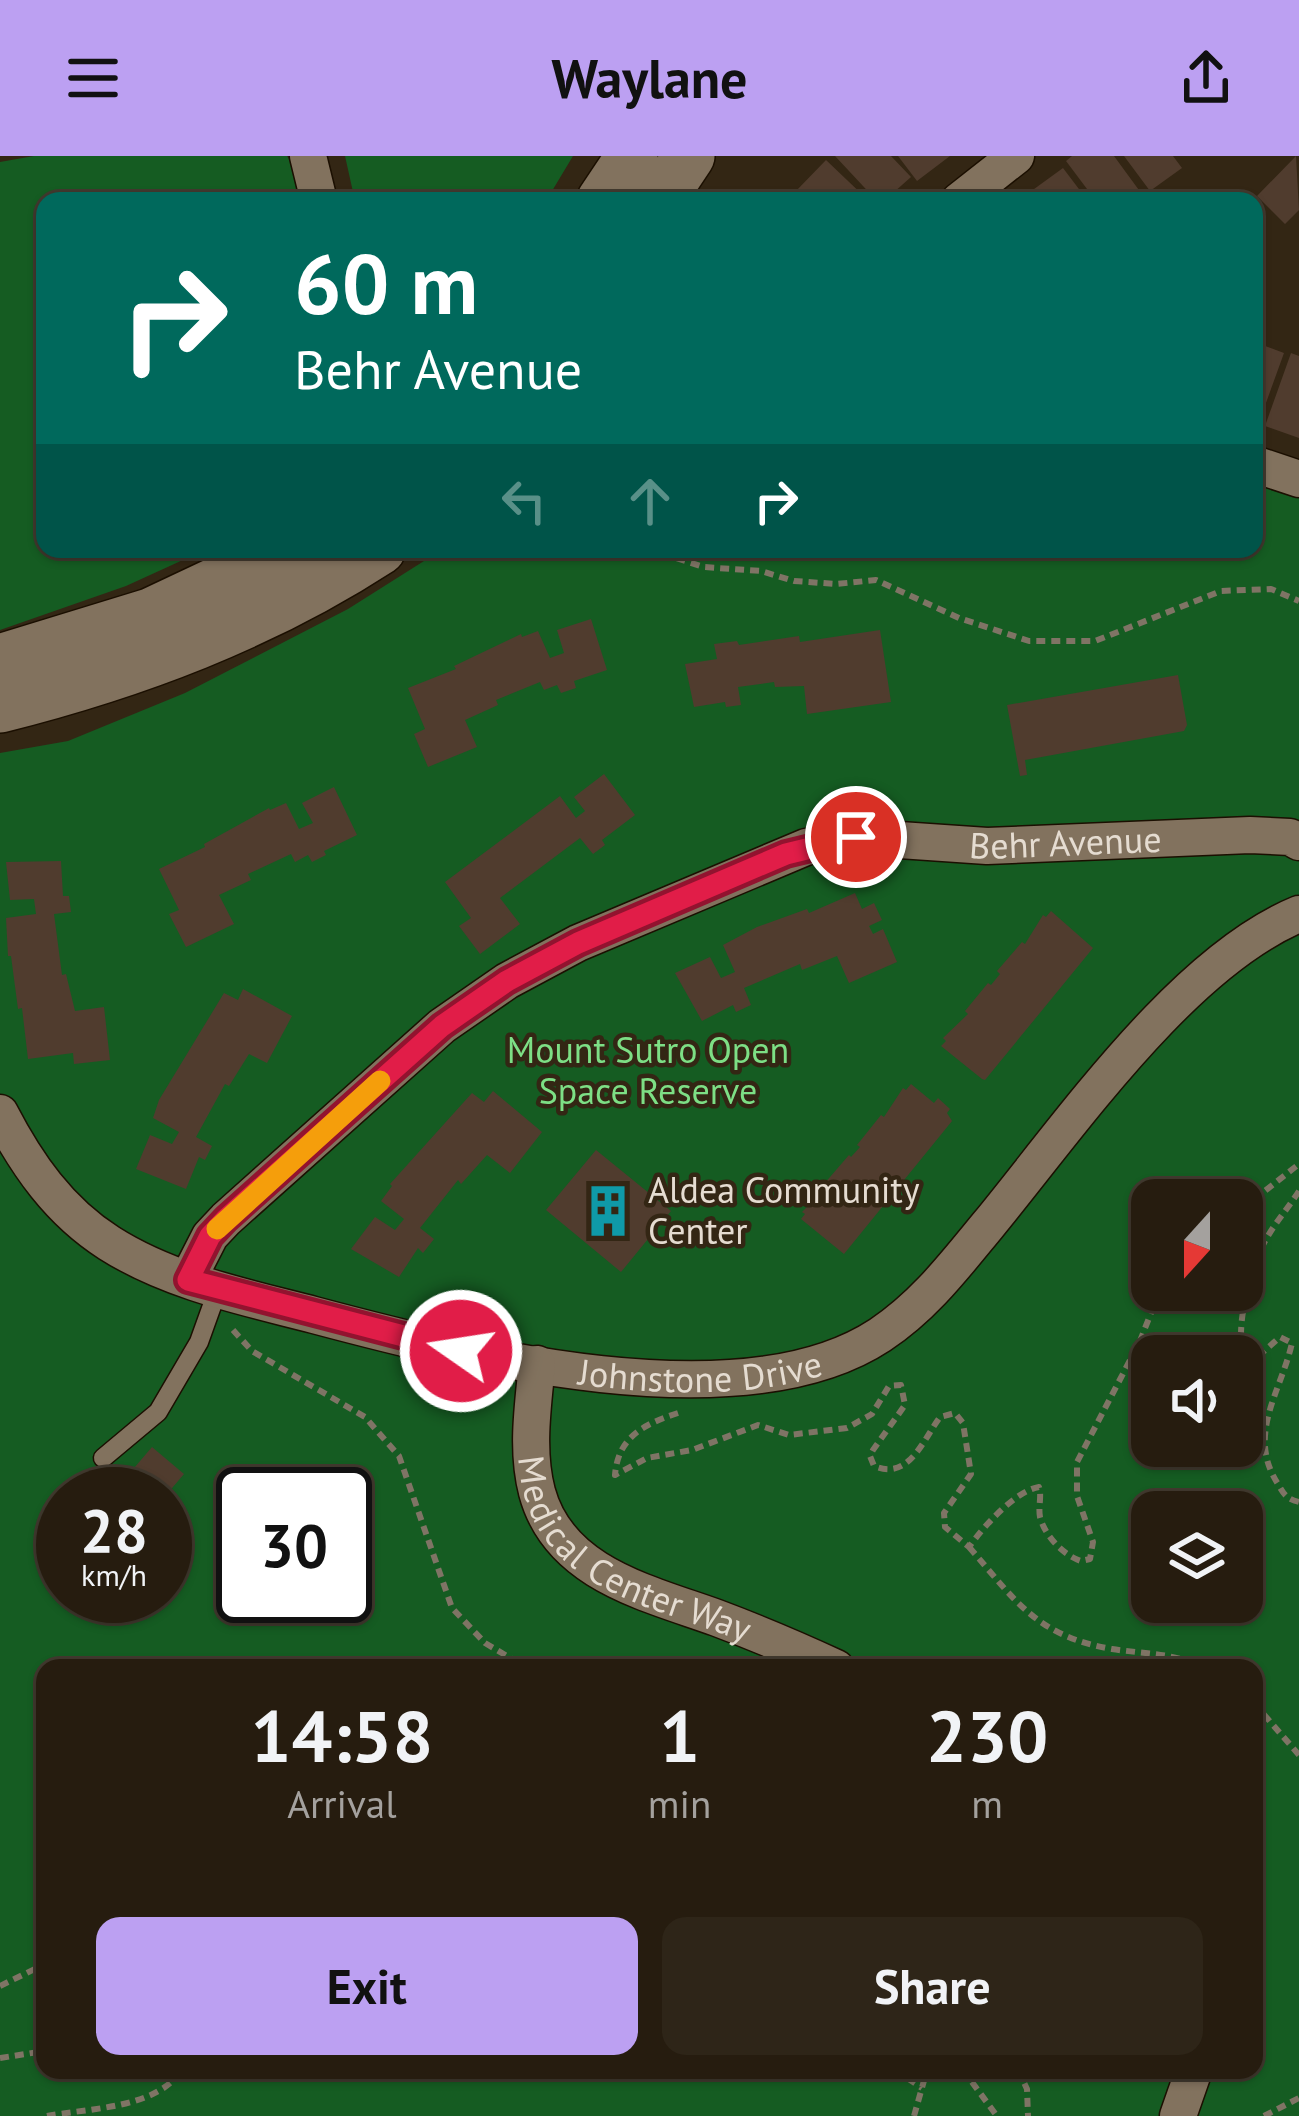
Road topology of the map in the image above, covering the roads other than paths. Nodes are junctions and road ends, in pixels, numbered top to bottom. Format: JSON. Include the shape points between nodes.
{"nodes":[{"id":1,"x":308,"y":156,"type":"edge"},
{"id":2,"x":632,"y":156,"type":"edge"},
{"id":3,"x":689,"y":156,"type":"edge"},
{"id":4,"x":1016,"y":156,"type":"edge"},
{"id":5,"x":317,"y":192,"type":"edge"},
{"id":6,"x":608,"y":192,"type":"edge"},
{"id":7,"x":664,"y":192,"type":"edge"},
{"id":8,"x":970,"y":192,"type":"edge"},
{"id":9,"x":1263,"y":467,"type":"edge"},
{"id":10,"x":1299,"y":479,"type":"edge"},
{"id":11,"x":269,"y":558,"type":"edge"},
{"id":12,"x":295,"y":558,"type":"edge"},
{"id":13,"x":365,"y":558,"type":"edge"},
{"id":14,"x":251,"y":621,"type":"junction"},
{"id":15,"x":0,"y":660,"type":"edge"},
{"id":16,"x":0,"y":706,"type":"edge"},
{"id":17,"x":1299,"y":842,"type":"edge"},
{"id":18,"x":1299,"y":914,"type":"edge"},
{"id":19,"x":0,"y":1113,"type":"edge"},
{"id":20,"x":211,"y":1287,"type":"junction"},
{"id":21,"x":537,"y":1364,"type":"junction"},
{"id":22,"x":103,"y":1458,"type":"dead end"},
{"id":23,"x":815,"y":1659,"type":"edge"},
{"id":24,"x":1191,"y":2079,"type":"edge"},
{"id":25,"x":1178,"y":2116,"type":"edge"}],
"edges":[{"from":1,"to":5,"type":"street"},
{"from":2,"to":6,"type":"main road"},
{"from":3,"to":7,"type":"main road"},
{"from":4,"to":8,"type":"street"},
{"from":9,"to":10,"type":"street"},
{"from":11,"to":15,"type":"main road","via":[[150,614]]},
{"from":12,"to":14,"type":"street"},
{"from":13,"to":14,"type":"main road"},
{"from":14,"to":16,"type":"main road","via":[[132,669]]},
{"from":17,"to":20,"type":"street","name":"Behr Avenue","via":[[1250,835],[986,846],[856,837],[786,854],[578,943],[476,1001],[210,1236]]},
{"from":18,"to":21,"type":"street","name":"Johnstone Drive","via":[[1224,961],[1167,1011],[935,1288],[878,1336],[824,1361],[748,1376]]},
{"from":19,"to":20,"type":"street","name":"Johnstone Drive","via":[[43,1184],[84,1225],[134,1257]]},
{"from":20,"to":21,"type":"street","name":"Johnstone Drive"},
{"from":20,"to":22,"type":"lane","via":[[199,1342],[158,1412]]},
{"from":21,"to":23,"type":"street","name":"Medical Center Way","via":[[531,1434],[538,1496],[573,1551],[638,1592]]},
{"from":24,"to":25,"type":"street"}]}
